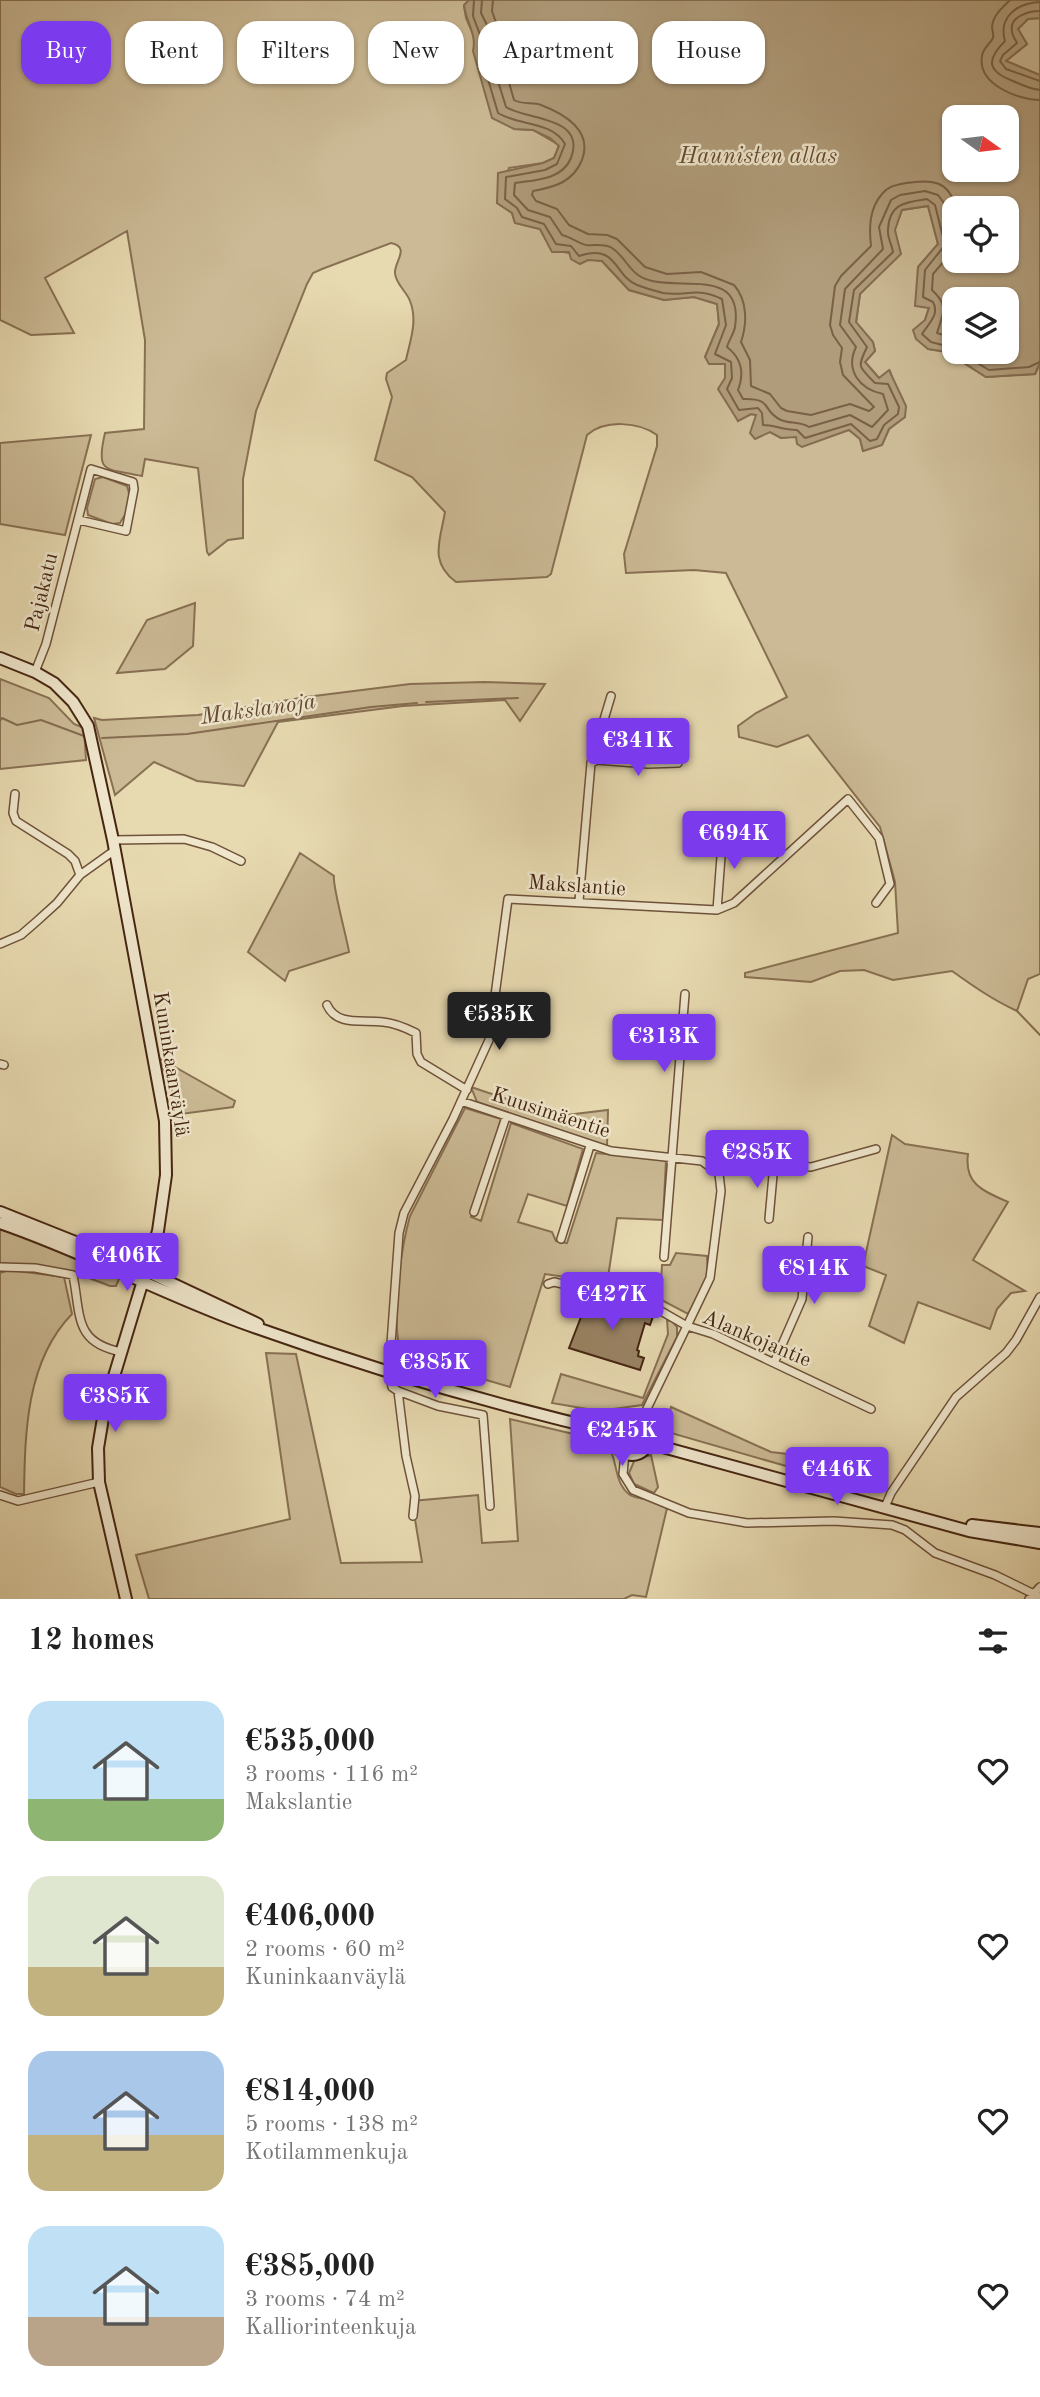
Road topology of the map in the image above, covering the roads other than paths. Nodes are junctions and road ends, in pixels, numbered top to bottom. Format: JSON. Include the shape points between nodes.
{"nodes":[{"id":1,"x":79,"y":520,"type":"junction"},
{"id":2,"x":0,"y":658,"type":"edge"},
{"id":3,"x":35,"y":672,"type":"junction"},
{"id":4,"x":611,"y":696,"type":"dead end"},
{"id":5,"x":592,"y":763,"type":"junction"},
{"id":6,"x":678,"y":763,"type":"dead end"},
{"id":7,"x":15,"y":794,"type":"dead end"},
{"id":8,"x":723,"y":830,"type":"dead end"},
{"id":9,"x":114,"y":845,"type":"junction"},
{"id":10,"x":241,"y":861,"type":"dead end"},
{"id":11,"x":80,"y":874,"type":"junction"},
{"id":12,"x":579,"y":901,"type":"junction"},
{"id":13,"x":876,"y":903,"type":"dead end"},
{"id":14,"x":717,"y":910,"type":"junction"},
{"id":15,"x":0,"y":944,"type":"edge"},
{"id":16,"x":685,"y":994,"type":"dead end"},
{"id":17,"x":327,"y":1005,"type":"dead end"},
{"id":18,"x":467,"y":1090,"type":"junction"},
{"id":19,"x":461,"y":1101,"type":"junction"},
{"id":20,"x":506,"y":1117,"type":"junction"},
{"id":21,"x":590,"y":1146,"type":"junction"},
{"id":22,"x":876,"y":1149,"type":"dead end"},
{"id":23,"x":671,"y":1156,"type":"junction"},
{"id":24,"x":774,"y":1164,"type":"junction"},
{"id":25,"x":716,"y":1169,"type":"junction"},
{"id":26,"x":0,"y":1212,"type":"edge"},
{"id":27,"x":474,"y":1212,"type":"dead end"},
{"id":28,"x":769,"y":1219,"type":"dead end"},
{"id":29,"x":0,"y":1223,"type":"edge"},
{"id":30,"x":808,"y":1237,"type":"dead end"},
{"id":31,"x":561,"y":1239,"type":"dead end"},
{"id":32,"x":664,"y":1256,"type":"dead end"},
{"id":33,"x":0,"y":1267,"type":"edge"},
{"id":34,"x":147,"y":1271,"type":"junction"},
{"id":35,"x":144,"y":1283,"type":"junction"},
{"id":36,"x":548,"y":1284,"type":"dead end"},
{"id":37,"x":1040,"y":1297,"type":"edge"},
{"id":38,"x":687,"y":1326,"type":"junction"},
{"id":39,"x":266,"y":1329,"type":"junction"},
{"id":40,"x":122,"y":1352,"type":"junction"},
{"id":41,"x":774,"y":1363,"type":"junction"},
{"id":42,"x":389,"y":1371,"type":"junction"},
{"id":43,"x":398,"y":1391,"type":"junction"},
{"id":44,"x":871,"y":1409,"type":"dead end"},
{"id":45,"x":640,"y":1423,"type":"junction"},
{"id":46,"x":616,"y":1433,"type":"junction"},
{"id":47,"x":648,"y":1443,"type":"junction"},
{"id":48,"x":625,"y":1453,"type":"junction"},
{"id":49,"x":99,"y":1482,"type":"junction"},
{"id":50,"x":0,"y":1496,"type":"edge"},
{"id":51,"x":490,"y":1506,"type":"dead end"},
{"id":52,"x":885,"y":1507,"type":"junction"},
{"id":53,"x":413,"y":1516,"type":"dead end"},
{"id":54,"x":942,"y":1522,"type":"junction"},
{"id":55,"x":1040,"y":1533,"type":"edge"},
{"id":56,"x":1040,"y":1543,"type":"edge"},
{"id":57,"x":1040,"y":1587,"type":"edge"},
{"id":58,"x":1035,"y":1597,"type":"edge"},
{"id":59,"x":126,"y":1599,"type":"edge"}],
"edges":[{"from":1,"to":1,"type":"street","name":"Pajakatu","via":[[125,531],[133,482],[90,469]]},
{"from":1,"to":3,"type":"street","name":"Pajakatu"},
{"from":2,"to":3,"type":"main road","name":"Kuninkaanväylä"},
{"from":3,"to":9,"type":"main road","name":"Kuninkaanväylä","via":[[66,695],[88,726]]},
{"from":4,"to":5,"type":"street"},
{"from":5,"to":6,"type":"street"},
{"from":5,"to":12,"type":"street"},
{"from":7,"to":11,"type":"street","via":[[16,821],[68,854]]},
{"from":8,"to":14,"type":"street"},
{"from":9,"to":10,"type":"street","via":[[184,839]]},
{"from":9,"to":11,"type":"street"},
{"from":9,"to":34,"type":"main road","name":"Kuninkaanväylä","via":[[168,1158],[166,1188]]},
{"from":11,"to":15,"type":"street","via":[[36,922]]},
{"from":12,"to":14,"type":"street","name":"Makslantie"},
{"from":12,"to":18,"type":"street","name":"Makslantie","via":[[508,899],[489,1040]]},
{"from":13,"to":14,"type":"street","via":[[890,884],[879,838],[848,799],[734,903]]},
{"from":16,"to":23,"type":"street"},
{"from":17,"to":18,"type":"street","via":[[331,1015],[340,1019],[387,1022],[416,1033],[421,1062]]},
{"from":18,"to":19,"type":"street","name":"Makslantie"},
{"from":19,"to":20,"type":"street","name":"Kuusimäentie"},
{"from":19,"to":42,"type":"street","name":"Makslantie","via":[[404,1213],[396,1251]]},
{"from":20,"to":21,"type":"street","name":"Kuusimäentie"},
{"from":20,"to":27,"type":"street"},
{"from":21,"to":23,"type":"street","name":"Kuusimäentie"},
{"from":21,"to":31,"type":"street"},
{"from":22,"to":24,"type":"street","via":[[811,1167]]},
{"from":23,"to":25,"type":"street","name":"Kuusimäentie","via":[[702,1161]]},
{"from":23,"to":32,"type":"street"},
{"from":24,"to":25,"type":"street","via":[[742,1162]]},
{"from":24,"to":28,"type":"street"},
{"from":25,"to":38,"type":"street","via":[[721,1191],[710,1278]]},
{"from":26,"to":34,"type":"main road"},
{"from":29,"to":35,"type":"main road"},
{"from":30,"to":41,"type":"street","via":[[802,1299]]},
{"from":33,"to":40,"type":"street","via":[[73,1275],[88,1338]]},
{"from":34,"to":35,"type":"main road","name":"Kuninkaanväylä"},
{"from":34,"to":39,"type":"main road"},
{"from":35,"to":39,"type":"main road"},
{"from":35,"to":40,"type":"main road","name":"Kuninkaanväylä"},
{"from":36,"to":38,"type":"street","via":[[647,1303]]},
{"from":37,"to":52,"type":"street","via":[[1006,1353],[951,1404]]},
{"from":38,"to":41,"type":"street","name":"Alankojantie"},
{"from":38,"to":45,"type":"street","name":"Alankojantie"},
{"from":39,"to":42,"type":"main road"},
{"from":40,"to":49,"type":"main road","name":"Kuninkaanväylä","via":[[100,1432]]},
{"from":41,"to":44,"type":"street","name":"Alankojantie"},
{"from":42,"to":43,"type":"street","via":[[392,1387]]},
{"from":42,"to":46,"type":"main road"},
{"from":43,"to":51,"type":"street","via":[[438,1406],[483,1415]]},
{"from":43,"to":53,"type":"street","via":[[415,1496]]},
{"from":45,"to":46,"type":"main road","via":[[623,1424]]},
{"from":45,"to":47,"type":"main road","via":[[649,1434]]},
{"from":46,"to":48,"type":"main road","via":[[616,1442]]},
{"from":47,"to":48,"type":"main road","via":[[641,1452]]},
{"from":47,"to":52,"type":"main road"},
{"from":48,"to":58,"type":"street","via":[[623,1474],[633,1490],[689,1514],[747,1523],[892,1525],[935,1553],[1026,1588]]},
{"from":49,"to":50,"type":"street","via":[[27,1500]]},
{"from":49,"to":59,"type":"main road","name":"Kuninkaanväylä"},
{"from":52,"to":54,"type":"main road"},
{"from":54,"to":55,"type":"main road"},
{"from":54,"to":56,"type":"main road"},
{"from":57,"to":58,"type":"street"}]}
